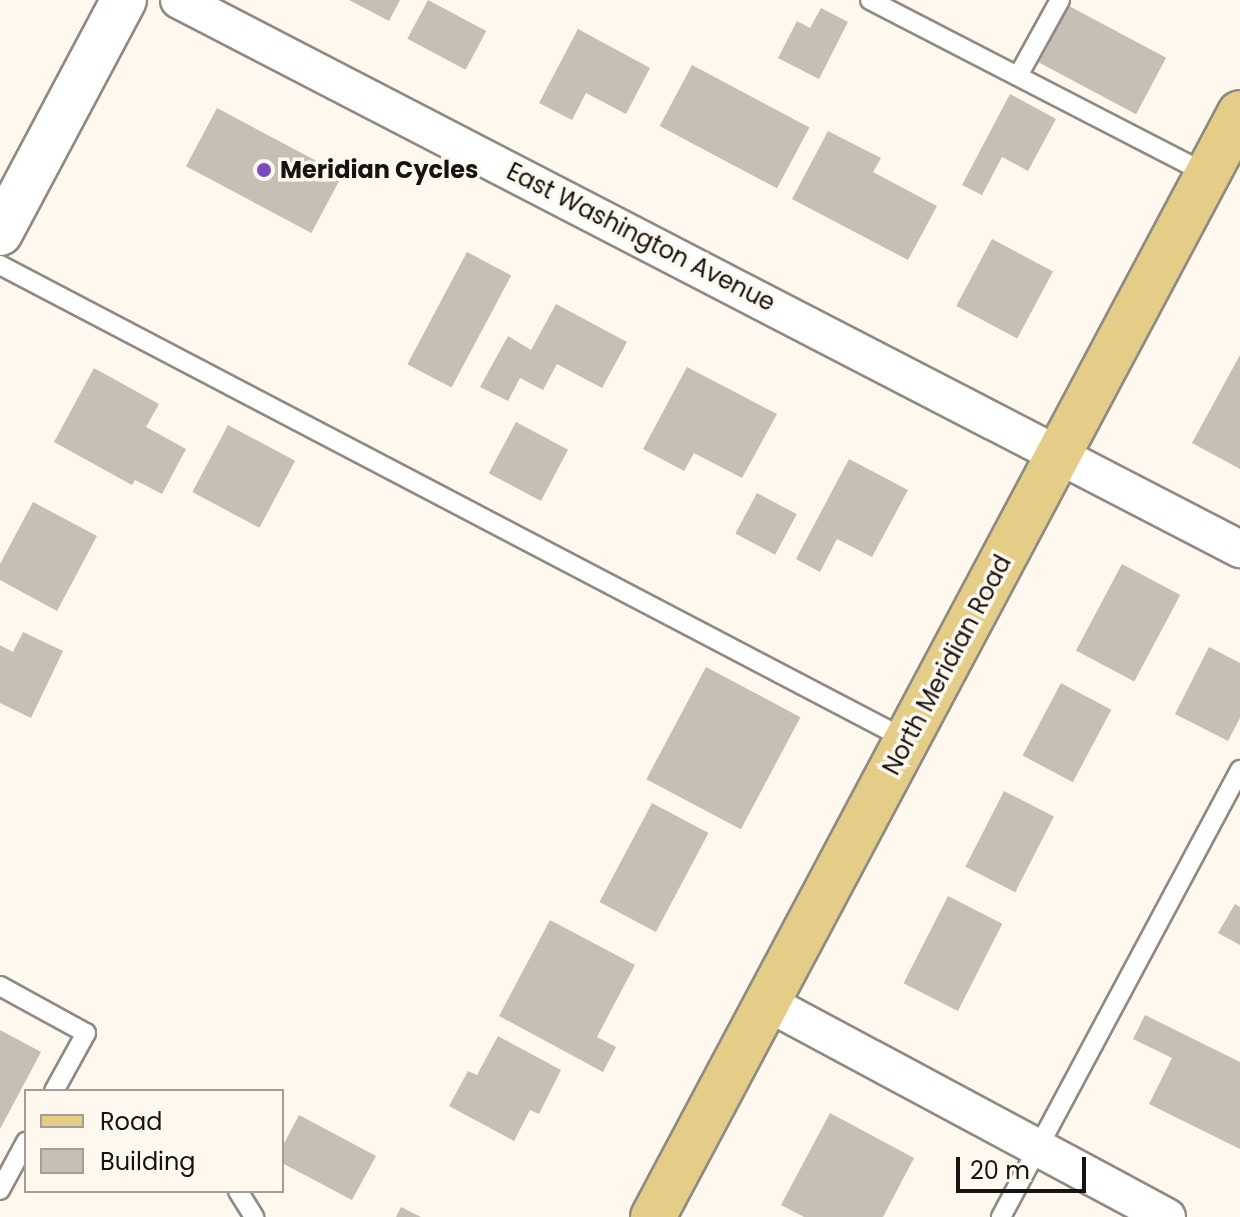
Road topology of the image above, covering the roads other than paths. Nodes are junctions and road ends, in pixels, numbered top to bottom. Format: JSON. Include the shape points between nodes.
{"nodes":[{"id":1,"x":124,"y":0,"type":"edge"},
{"id":2,"x":179,"y":0,"type":"edge"},
{"id":3,"x":870,"y":0,"type":"edge"},
{"id":4,"x":1060,"y":0,"type":"edge"},
{"id":5,"x":1018,"y":76,"type":"junction"},
{"id":6,"x":1240,"y":113,"type":"edge"},
{"id":7,"x":1207,"y":174,"type":"junction"},
{"id":8,"x":0,"y":233,"type":"edge"},
{"id":9,"x":0,"y":265,"type":"edge"},
{"id":10,"x":1060,"y":453,"type":"junction"},
{"id":11,"x":1240,"y":549,"type":"edge"},
{"id":12,"x":907,"y":740,"type":"junction"},
{"id":13,"x":1240,"y":770,"type":"edge"},
{"id":14,"x":0,"y":986,"type":"edge"},
{"id":15,"x":766,"y":1002,"type":"junction"},
{"id":16,"x":55,"y":1089,"type":"edge"},
{"id":17,"x":24,"y":1146,"type":"edge"},
{"id":18,"x":1037,"y":1148,"type":"junction"},
{"id":19,"x":0,"y":1190,"type":"edge"},
{"id":20,"x":239,"y":1193,"type":"edge"},
{"id":21,"x":254,"y":1217,"type":"edge"},
{"id":22,"x":653,"y":1217,"type":"edge"},
{"id":23,"x":1001,"y":1217,"type":"edge"},
{"id":24,"x":1167,"y":1217,"type":"edge"}],
"edges":[{"from":1,"to":8,"type":"street"},
{"from":2,"to":10,"type":"street","name":"East Washington Avenue"},
{"from":3,"to":5,"type":"lane"},
{"from":4,"to":5,"type":"lane"},
{"from":5,"to":7,"type":"lane"},
{"from":6,"to":7,"type":"main road","name":"North Meridian Road"},
{"from":7,"to":10,"type":"main road","name":"North Meridian Road"},
{"from":9,"to":12,"type":"lane"},
{"from":10,"to":11,"type":"street","name":"East Washington Avenue"},
{"from":10,"to":12,"type":"main road","name":"North Meridian Road"},
{"from":12,"to":15,"type":"main road","name":"North Meridian Road"},
{"from":13,"to":18,"type":"lane"},
{"from":14,"to":16,"type":"lane","via":[[86,1033]]},
{"from":15,"to":18,"type":"street"},
{"from":15,"to":22,"type":"main road","name":"North Meridian Road"},
{"from":17,"to":19,"type":"lane"},
{"from":18,"to":23,"type":"lane"},
{"from":18,"to":24,"type":"street"},
{"from":20,"to":21,"type":"lane"}]}
